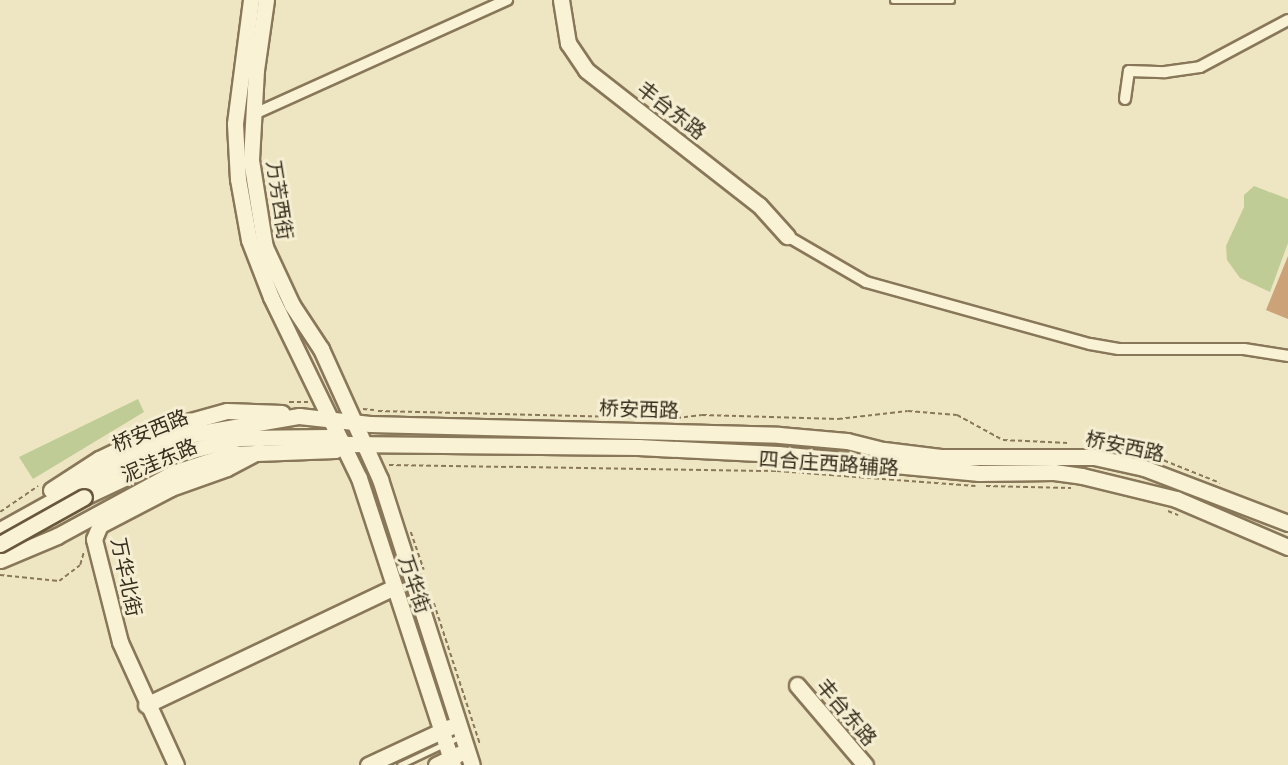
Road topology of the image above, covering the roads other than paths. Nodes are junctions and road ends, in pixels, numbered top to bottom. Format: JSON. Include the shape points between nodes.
{"nodes":[{"id":1,"x":251,"y":0,"type":"edge"},
{"id":2,"x":266,"y":0,"type":"edge"},
{"id":3,"x":507,"y":0,"type":"edge"},
{"id":4,"x":561,"y":0,"type":"edge"},
{"id":5,"x":893,"y":0,"type":"edge"},
{"id":6,"x":951,"y":0,"type":"edge"},
{"id":7,"x":1288,"y":20,"type":"edge"},
{"id":8,"x":1125,"y":99,"type":"dead end"},
{"id":9,"x":252,"y":116,"type":"junction"},
{"id":10,"x":788,"y":236,"type":"joint"},
{"id":11,"x":1288,"y":356,"type":"edge"},
{"id":12,"x":299,"y":416,"type":"junction"},
{"id":13,"x":332,"y":419,"type":"junction"},
{"id":14,"x":354,"y":423,"type":"junction"},
{"id":15,"x":346,"y":444,"type":"junction"},
{"id":16,"x":364,"y":444,"type":"junction"},
{"id":17,"x":260,"y":451,"type":"junction"},
{"id":18,"x":80,"y":492,"type":"junction"},
{"id":19,"x":0,"y":523,"type":"edge"},
{"id":20,"x":1288,"y":523,"type":"edge"},
{"id":21,"x":0,"y":530,"type":"edge"},
{"id":22,"x":0,"y":543,"type":"edge"},
{"id":23,"x":1288,"y":547,"type":"edge"},
{"id":24,"x":0,"y":560,"type":"edge"},
{"id":25,"x":394,"y":588,"type":"junction"},
{"id":26,"x":797,"y":685,"type":"dead end"},
{"id":27,"x":146,"y":705,"type":"junction"},
{"id":28,"x":460,"y":729,"type":"junction"},
{"id":29,"x":444,"y":737,"type":"junction"},
{"id":30,"x":470,"y":758,"type":"edge"},
{"id":31,"x":446,"y":763,"type":"edge"},
{"id":32,"x":176,"y":765,"type":"edge"},
{"id":33,"x":368,"y":765,"type":"edge"},
{"id":34,"x":400,"y":765,"type":"edge"},
{"id":35,"x":865,"y":765,"type":"edge"}],
"edges":[{"from":1,"to":13,"type":"main road","name":"万芳西街","via":[[235,124],[243,212],[271,297]]},
{"from":2,"to":9,"type":"main road","name":"万芳西街"},
{"from":3,"to":9,"type":"street"},
{"from":4,"to":10,"type":"main road","name":"丰台东路","via":[[567,43],[586,70],[759,205]]},
{"from":5,"to":6,"type":"lane"},
{"from":7,"to":8,"type":"street","via":[[1200,67],[1130,71]]},
{"from":9,"to":14,"type":"main road","name":"万芳西街","via":[[251,160],[265,247],[292,305],[321,350]]},
{"from":10,"to":11,"type":"street","via":[[866,282],[1090,344],[1119,349],[1244,349]]},
{"from":12,"to":13,"type":"main road","name":"桥安西路"},
{"from":12,"to":18,"type":"main road","name":"桥安西路","via":[[182,436],[128,459]]},
{"from":12,"to":19,"type":"main road","name":"泥洼东路","via":[[227,411],[162,429],[99,459]]},
{"from":13,"to":14,"type":"main road","name":"桥安西路"},
{"from":13,"to":15,"type":"main road","name":"万华街"},
{"from":14,"to":16,"type":"main road","name":"万华街"},
{"from":14,"to":20,"type":"main road","name":"桥安西路","via":[[779,435],[847,441],[941,457],[1094,457],[1144,468]]},
{"from":15,"to":16,"type":"main road","name":"桥安西路"},
{"from":15,"to":17,"type":"main road","name":"泥洼东路","via":[[335,450]]},
{"from":15,"to":18,"type":"main road","name":"桥安西路","via":[[329,437],[310,436],[218,442],[172,455]]},
{"from":15,"to":25,"type":"main road","name":"万华街"},
{"from":16,"to":23,"type":"main road","name":"桥安西路","via":[[638,447],[778,454],[979,473],[1054,472],[1124,484],[1176,499]]},
{"from":16,"to":28,"type":"main road","name":"万华街","via":[[380,479]]},
{"from":17,"to":24,"type":"main road","name":"泥洼东路","via":[[231,454],[172,473],[57,536]]},
{"from":17,"to":27,"type":"main road","name":"万华北街","via":[[227,468],[171,488],[100,525],[94,539],[120,642]]},
{"from":18,"to":21,"type":"main road","name":"桥安西路"},
{"from":18,"to":22,"type":"main road","bridge":true},
{"from":25,"to":27,"type":"main road"},
{"from":25,"to":29,"type":"main road","name":"万华街"},
{"from":26,"to":35,"type":"main road","name":"丰台东路"},
{"from":27,"to":32,"type":"main road","name":"万华北街"},
{"from":28,"to":29,"type":"main road"},
{"from":28,"to":30,"type":"main road","name":"万华街"},
{"from":29,"to":31,"type":"main road","name":"万华街"},
{"from":29,"to":33,"type":"main road"},
{"from":29,"to":34,"type":"lane"},
{"from":30,"to":31,"type":"main road"}]}
